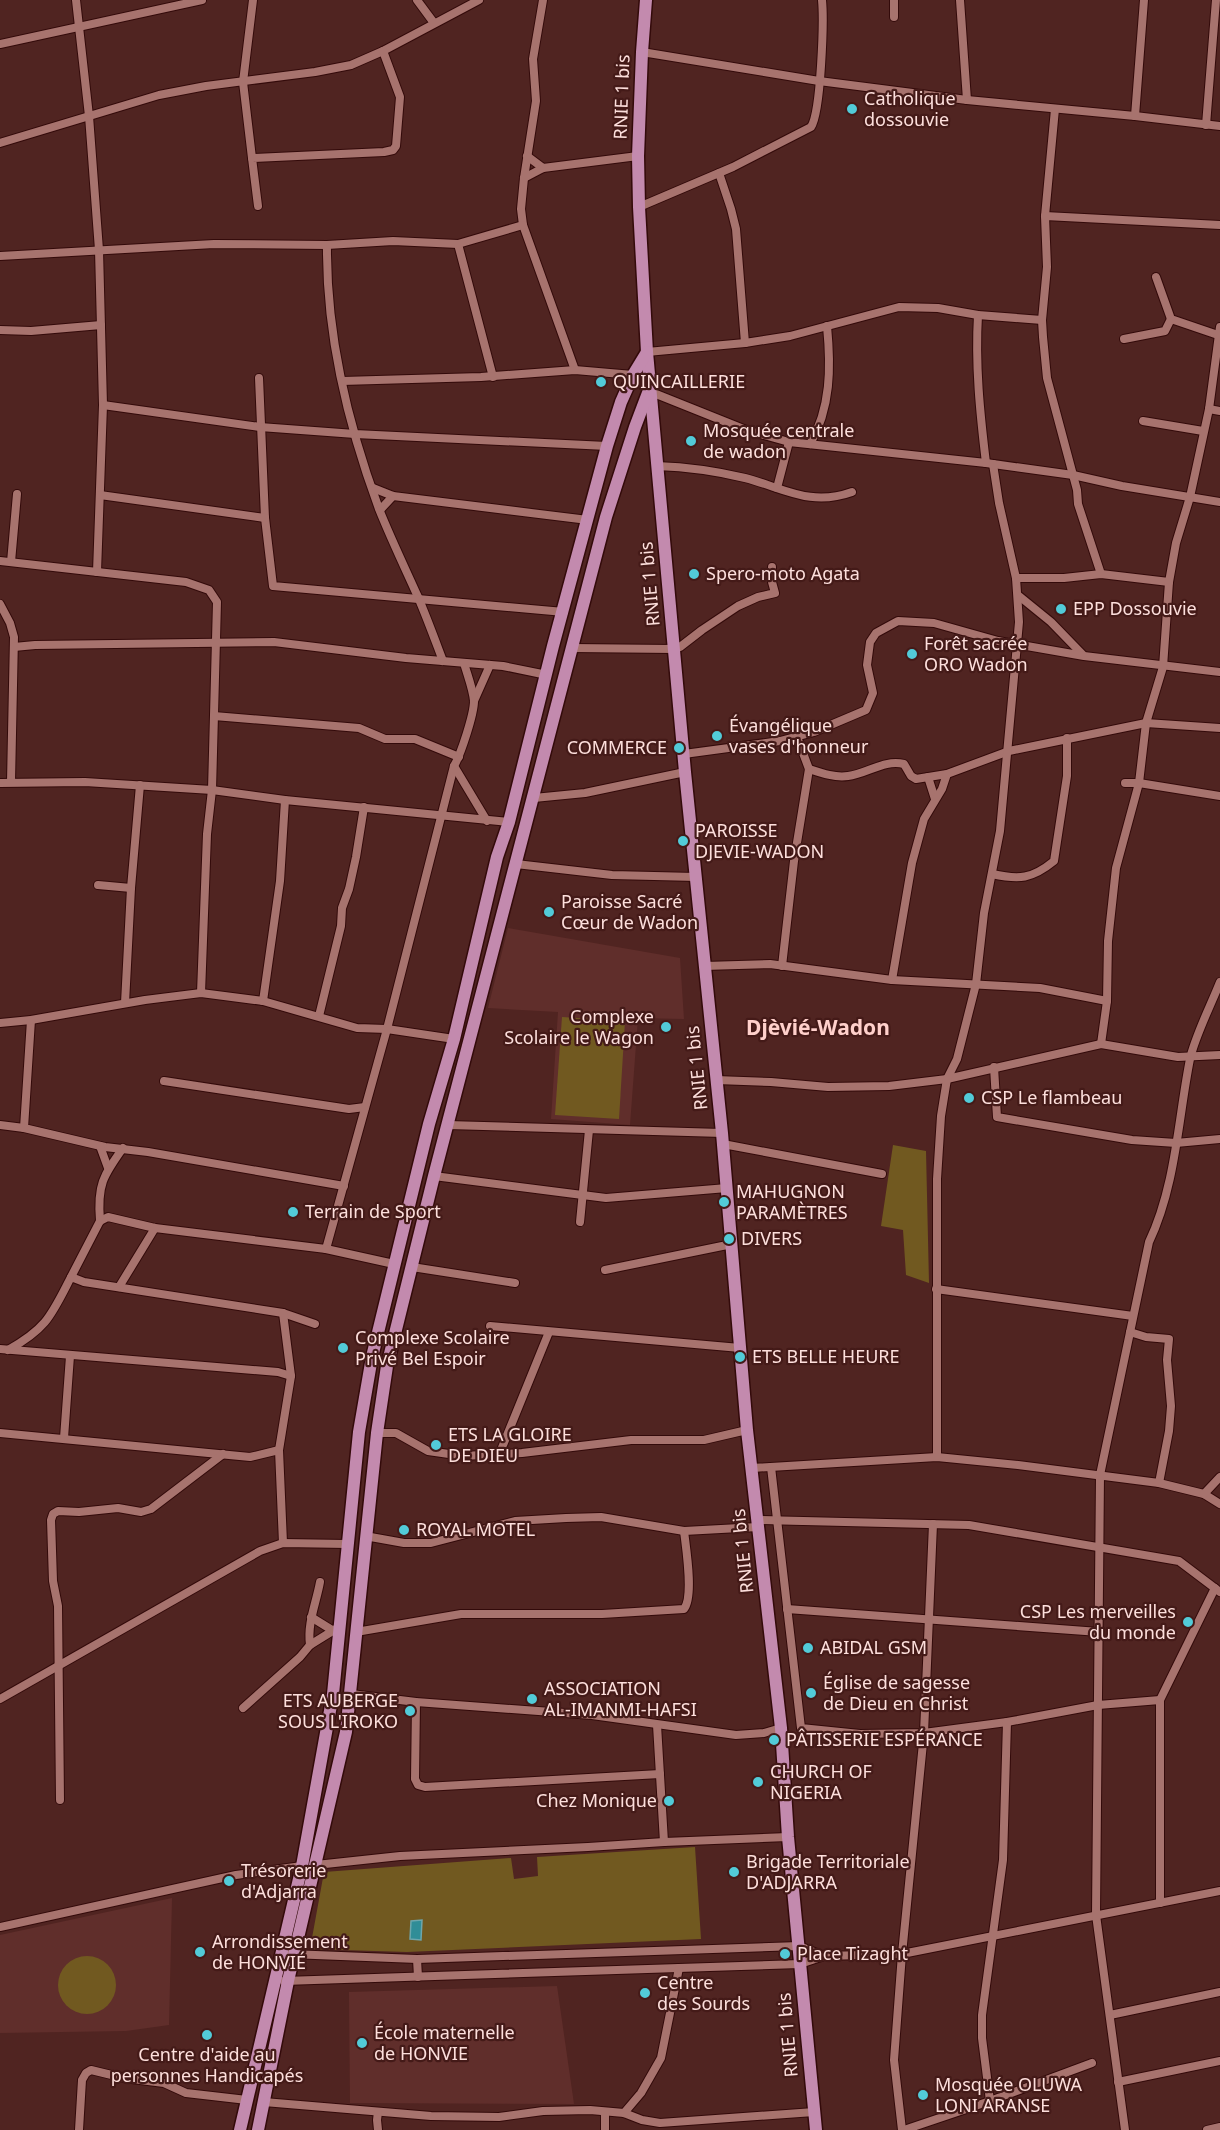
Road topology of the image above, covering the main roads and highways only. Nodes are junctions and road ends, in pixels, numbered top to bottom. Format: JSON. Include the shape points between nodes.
{"nodes":[{"id":1,"x":646,"y":0,"type":"edge"},
{"id":2,"x":647,"y":352,"type":"junction"},
{"id":3,"x":650,"y":390,"type":"junction"},
{"id":4,"x":240,"y":2130,"type":"edge"},
{"id":5,"x":258,"y":2130,"type":"edge"},
{"id":6,"x":816,"y":2130,"type":"edge"}],
"edges":[{"from":1,"to":2,"type":"main road","name":"RNIE 1 bis","via":[[638,156]]},
{"from":2,"to":3,"type":"main road","name":"RNIE 1 bis"},
{"from":2,"to":4,"type":"main road","via":[[621,402],[607,446],[497,858],[372,1357],[359,1432],[336,1629],[333,1694],[302,1866]]},
{"from":3,"to":5,"type":"main road","via":[[606,517],[387,1366],[342,1754],[288,1981]]},
{"from":3,"to":6,"type":"main road","name":"RNIE 1 bis","via":[[723,1138],[747,1430],[781,1728]]}]}
